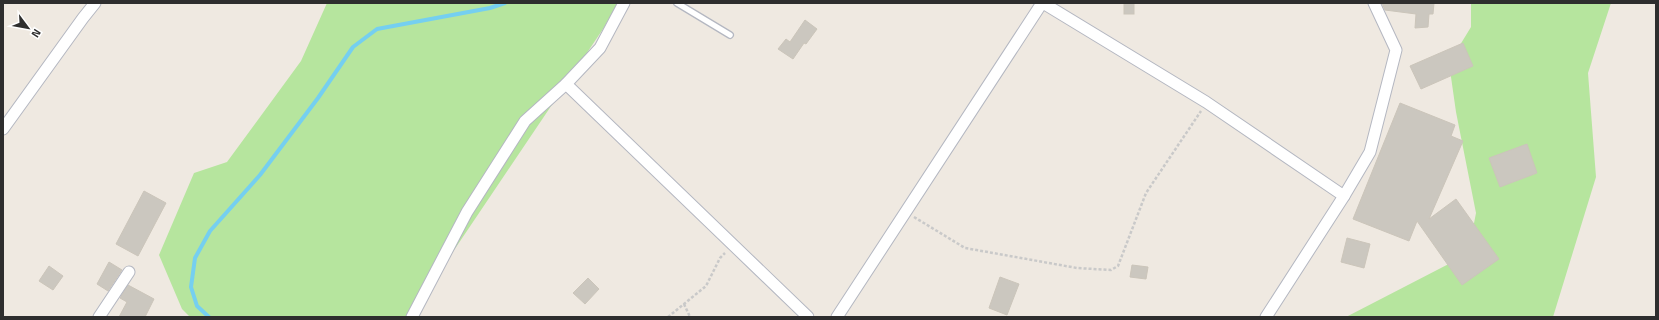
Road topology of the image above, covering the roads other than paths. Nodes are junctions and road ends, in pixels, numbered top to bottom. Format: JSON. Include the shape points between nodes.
{"nodes":[{"id":1,"x":95,"y":3,"type":"edge"},
{"id":2,"x":624,"y":3,"type":"edge"},
{"id":3,"x":677,"y":3,"type":"edge"},
{"id":4,"x":1043,"y":3,"type":"edge"},
{"id":5,"x":1374,"y":3,"type":"edge"},
{"id":6,"x":730,"y":35,"type":"dead end"},
{"id":7,"x":566,"y":84,"type":"junction"},
{"id":8,"x":3,"y":129,"type":"edge"},
{"id":9,"x":1344,"y":196,"type":"junction"},
{"id":10,"x":129,"y":272,"type":"dead end"},
{"id":11,"x":98,"y":317,"type":"edge"},
{"id":12,"x":412,"y":317,"type":"edge"},
{"id":13,"x":808,"y":317,"type":"edge"},
{"id":14,"x":837,"y":317,"type":"edge"},
{"id":15,"x":1266,"y":317,"type":"edge"}],
"edges":[{"from":1,"to":8,"type":"street"},
{"from":2,"to":7,"type":"street","via":[[600,48]]},
{"from":3,"to":6,"type":"lane"},
{"from":4,"to":9,"type":"street","via":[[1206,102]]},
{"from":4,"to":14,"type":"street"},
{"from":5,"to":9,"type":"street","via":[[1396,50],[1370,152]]},
{"from":7,"to":12,"type":"street","via":[[525,121],[467,212]]},
{"from":7,"to":13,"type":"street"},
{"from":9,"to":15,"type":"street"},
{"from":10,"to":11,"type":"street"}]}
